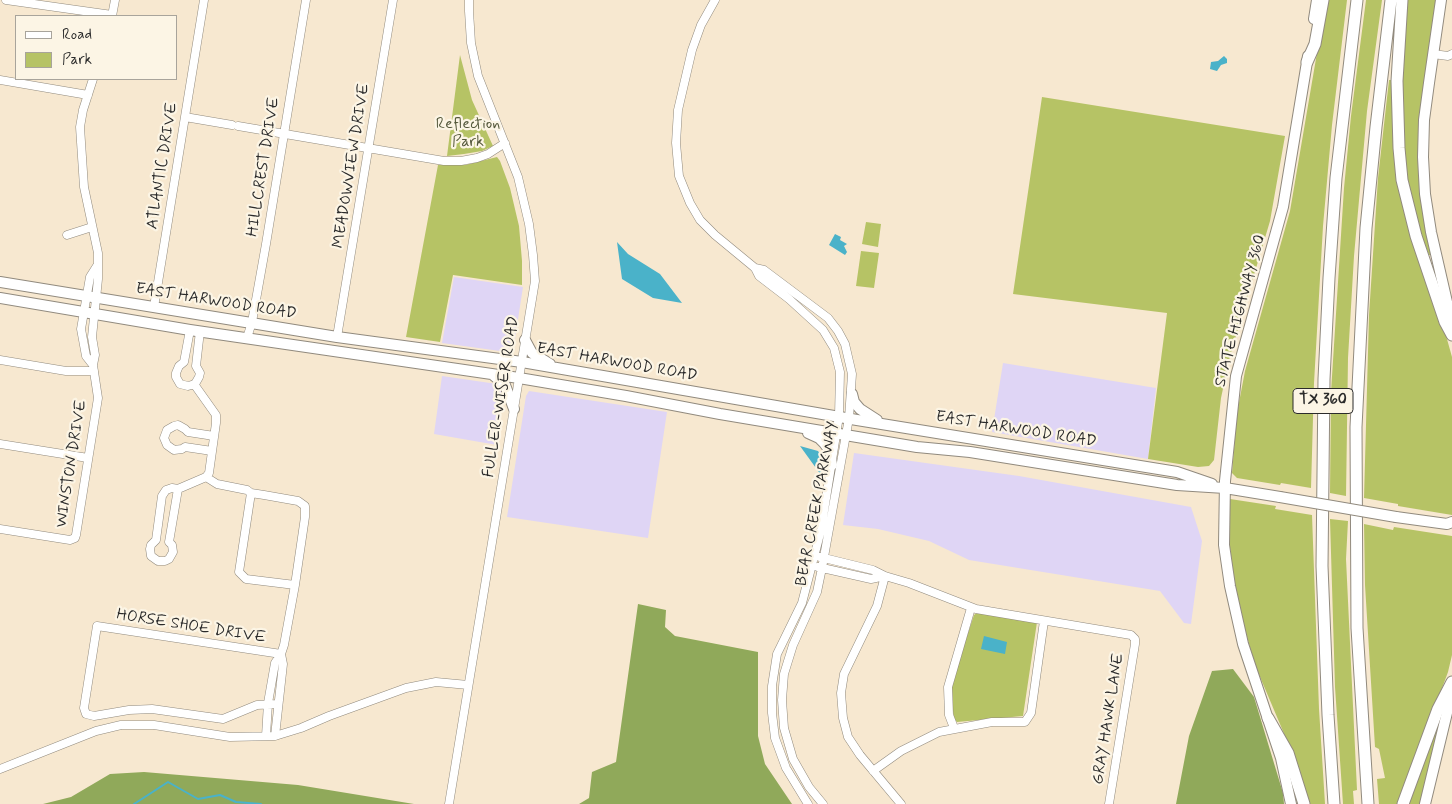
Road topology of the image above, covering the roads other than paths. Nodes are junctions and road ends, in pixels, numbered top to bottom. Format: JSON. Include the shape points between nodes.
{"nodes":[{"id":1,"x":6,"y":0,"type":"edge"},
{"id":2,"x":115,"y":0,"type":"edge"},
{"id":3,"x":204,"y":0,"type":"edge"},
{"id":4,"x":306,"y":0,"type":"edge"},
{"id":5,"x":393,"y":0,"type":"edge"},
{"id":6,"x":470,"y":0,"type":"edge"},
{"id":7,"x":714,"y":0,"type":"edge"},
{"id":8,"x":1317,"y":0,"type":"edge"},
{"id":9,"x":1323,"y":0,"type":"edge"},
{"id":10,"x":1357,"y":0,"type":"edge"},
{"id":11,"x":1391,"y":0,"type":"edge"},
{"id":12,"x":1402,"y":0,"type":"edge"},
{"id":13,"x":1441,"y":0,"type":"edge"},
{"id":14,"x":112,"y":15,"type":"edge"},
{"id":15,"x":1432,"y":54,"type":"junction"},
{"id":16,"x":1452,"y":54,"type":"edge"},
{"id":17,"x":1307,"y":62,"type":"junction"},
{"id":18,"x":0,"y":80,"type":"edge"},
{"id":19,"x":93,"y":80,"type":"edge"},
{"id":20,"x":88,"y":94,"type":"junction"},
{"id":21,"x":185,"y":117,"type":"junction"},
{"id":22,"x":283,"y":134,"type":"junction"},
{"id":23,"x":505,"y":143,"type":"junction"},
{"id":24,"x":368,"y":148,"type":"junction"},
{"id":25,"x":92,"y":227,"type":"junction"},
{"id":26,"x":67,"y":235,"type":"dead end"},
{"id":27,"x":755,"y":268,"type":"junction"},
{"id":28,"x":2,"y":283,"type":"edge"},
{"id":29,"x":1,"y":298,"type":"edge"},
{"id":30,"x":91,"y":298,"type":"junction"},
{"id":31,"x":154,"y":307,"type":"junction"},
{"id":32,"x":89,"y":312,"type":"junction"},
{"id":33,"x":252,"y":322,"type":"junction"},
{"id":34,"x":1452,"y":324,"type":"edge"},
{"id":35,"x":195,"y":331,"type":"junction"},
{"id":36,"x":1452,"y":335,"type":"edge"},
{"id":37,"x":337,"y":337,"type":"junction"},
{"id":38,"x":247,"y":338,"type":"junction"},
{"id":39,"x":526,"y":340,"type":"junction"},
{"id":40,"x":0,"y":360,"type":"edge"},
{"id":41,"x":522,"y":362,"type":"junction"},
{"id":42,"x":94,"y":368,"type":"junction"},
{"id":43,"x":558,"y":368,"type":"junction"},
{"id":44,"x":490,"y":374,"type":"junction"},
{"id":45,"x":520,"y":378,"type":"junction"},
{"id":46,"x":629,"y":380,"type":"junction"},
{"id":47,"x":194,"y":384,"type":"junction"},
{"id":48,"x":852,"y":394,"type":"junction"},
{"id":49,"x":626,"y":396,"type":"junction"},
{"id":50,"x":514,"y":409,"type":"junction"},
{"id":51,"x":844,"y":417,"type":"junction"},
{"id":52,"x":778,"y":424,"type":"junction"},
{"id":53,"x":885,"y":424,"type":"junction"},
{"id":54,"x":841,"y":435,"type":"junction"},
{"id":55,"x":214,"y":436,"type":"junction"},
{"id":56,"x":0,"y":444,"type":"edge"},
{"id":57,"x":1045,"y":450,"type":"junction"},
{"id":58,"x":212,"y":451,"type":"junction"},
{"id":59,"x":88,"y":458,"type":"junction"},
{"id":60,"x":1044,"y":464,"type":"junction"},
{"id":61,"x":832,"y":465,"type":"junction"},
{"id":62,"x":206,"y":477,"type":"junction"},
{"id":63,"x":1225,"y":488,"type":"junction"},
{"id":64,"x":178,"y":489,"type":"junction"},
{"id":65,"x":251,"y":493,"type":"junction"},
{"id":66,"x":1450,"y":525,"type":"edge"},
{"id":67,"x":0,"y":529,"type":"edge"},
{"id":68,"x":815,"y":556,"type":"junction"},
{"id":69,"x":824,"y":558,"type":"junction"},
{"id":70,"x":812,"y":565,"type":"junction"},
{"id":71,"x":822,"y":568,"type":"junction"},
{"id":72,"x":885,"y":576,"type":"junction"},
{"id":73,"x":295,"y":585,"type":"junction"},
{"id":74,"x":971,"y":608,"type":"junction"},
{"id":75,"x":1044,"y":620,"type":"junction"},
{"id":76,"x":281,"y":654,"type":"junction"},
{"id":77,"x":1452,"y":682,"type":"edge"},
{"id":78,"x":468,"y":684,"type":"junction"},
{"id":79,"x":1452,"y":692,"type":"edge"},
{"id":80,"x":268,"y":703,"type":"junction"},
{"id":81,"x":277,"y":704,"type":"junction"},
{"id":82,"x":1268,"y":718,"type":"junction"},
{"id":83,"x":954,"y":728,"type":"junction"},
{"id":84,"x":266,"y":736,"type":"junction"},
{"id":85,"x":275,"y":736,"type":"junction"},
{"id":86,"x":0,"y":769,"type":"edge"},
{"id":87,"x":873,"y":771,"type":"junction"},
{"id":88,"x":449,"y":804,"type":"edge"},
{"id":89,"x":808,"y":804,"type":"edge"},
{"id":90,"x":823,"y":804,"type":"edge"},
{"id":91,"x":900,"y":804,"type":"edge"},
{"id":92,"x":1109,"y":804,"type":"edge"},
{"id":93,"x":1291,"y":804,"type":"edge"},
{"id":94,"x":1304,"y":804,"type":"edge"},
{"id":95,"x":1334,"y":804,"type":"edge"},
{"id":96,"x":1368,"y":804,"type":"edge"},
{"id":97,"x":1403,"y":804,"type":"edge"},
{"id":98,"x":1425,"y":804,"type":"edge"}],
"edges":[{"from":1,"to":14,"type":"street"},
{"from":2,"to":14,"type":"street"},
{"from":3,"to":21,"type":"street","name":"ATLANTIC DRIVE"},
{"from":4,"to":22,"type":"street","name":"HILLCREST DRIVE"},
{"from":5,"to":24,"type":"street","name":"MEADOWVIEW DRIVE"},
{"from":6,"to":23,"type":"street","name":"FULLER-WISER ROAD","via":[[471,43],[478,76]]},
{"from":7,"to":27,"type":"street","name":"BEAR CREEK PARKWAY","via":[[692,50],[681,93],[676,142],[679,176],[700,220]]},
{"from":8,"to":17,"type":"main road","name":"STATE HIGHWAY 360"},
{"from":9,"to":17,"type":"highway","via":[[1315,44]]},
{"from":10,"to":95,"type":"highway","number":"TX 360","via":[[1336,178],[1324,379],[1322,566]]},
{"from":11,"to":96,"type":"highway","number":"TX 360","via":[[1366,228],[1356,427],[1357,628]]},
{"from":12,"to":36,"type":"highway","via":[[1397,81],[1402,180],[1416,236]]},
{"from":13,"to":15,"type":"main road"},
{"from":15,"to":16,"type":"street"},
{"from":15,"to":34,"type":"main road","via":[[1423,157],[1431,232]]},
{"from":17,"to":63,"type":"main road","name":"STATE HIGHWAY 360","via":[[1283,207],[1236,376]]},
{"from":18,"to":20,"type":"street"},
{"from":19,"to":20,"type":"street","name":"WINSTON DRIVE"},
{"from":20,"to":25,"type":"street","name":"WINSTON DRIVE","via":[[82,110],[80,145]]},
{"from":21,"to":22,"type":"street"},
{"from":21,"to":31,"type":"street","name":"ATLANTIC DRIVE"},
{"from":22,"to":24,"type":"street"},
{"from":22,"to":33,"type":"street","name":"HILLCREST DRIVE"},
{"from":23,"to":24,"type":"street","via":[[488,154],[461,161]]},
{"from":23,"to":39,"type":"street","name":"FULLER-WISER ROAD","via":[[523,196],[533,255],[535,281]]},
{"from":24,"to":37,"type":"street","name":"MEADOWVIEW DRIVE"},
{"from":25,"to":26,"type":"street"},
{"from":25,"to":30,"type":"street","name":"WINSTON DRIVE","via":[[97,242],[97,266],[90,277]]},
{"from":27,"to":48,"type":"street","name":"BEAR CREEK PARKWAY","via":[[764,270],[828,318],[848,353]]},
{"from":27,"to":51,"type":"street","name":"BEAR CREEK PARKWAY","via":[[759,276],[789,299],[827,336],[834,348],[840,372]]},
{"from":28,"to":29,"type":"main road"},
{"from":28,"to":30,"type":"main road","name":"EAST HARWOOD ROAD"},
{"from":29,"to":32,"type":"main road","name":"EAST HARWOOD ROAD"},
{"from":30,"to":31,"type":"main road","name":"EAST HARWOOD ROAD"},
{"from":30,"to":32,"type":"street","name":"WINSTON DRIVE"},
{"from":31,"to":33,"type":"main road","name":"EAST HARWOOD ROAD"},
{"from":32,"to":35,"type":"main road","name":"EAST HARWOOD ROAD"},
{"from":32,"to":42,"type":"street","name":"WINSTON DRIVE","via":[[81,329],[84,350]]},
{"from":33,"to":37,"type":"main road","name":"EAST HARWOOD ROAD"},
{"from":33,"to":38,"type":"street","name":"HILLCREST DRIVE"},
{"from":35,"to":38,"type":"main road","name":"EAST HARWOOD ROAD"},
{"from":35,"to":47,"type":"street","via":[[199,377]]},
{"from":35,"to":47,"type":"street","via":[[176,377],[184,386]]},
{"from":37,"to":41,"type":"main road","name":"EAST HARWOOD ROAD"},
{"from":38,"to":44,"type":"main road","name":"EAST HARWOOD ROAD"},
{"from":39,"to":41,"type":"street","name":"FULLER-WISER ROAD"},
{"from":39,"to":43,"type":"main road","via":[[532,353]]},
{"from":40,"to":42,"type":"street","via":[[66,371]]},
{"from":41,"to":43,"type":"main road","name":"EAST HARWOOD ROAD"},
{"from":41,"to":45,"type":"street","name":"FULLER-WISER ROAD"},
{"from":42,"to":59,"type":"street","name":"WINSTON DRIVE","via":[[98,398]]},
{"from":43,"to":46,"type":"main road","name":"EAST HARWOOD ROAD"},
{"from":44,"to":45,"type":"main road","name":"EAST HARWOOD ROAD"},
{"from":44,"to":50,"type":"main road","via":[[505,385]]},
{"from":45,"to":49,"type":"main road","name":"EAST HARWOOD ROAD"},
{"from":45,"to":50,"type":"street","name":"FULLER-WISER ROAD"},
{"from":46,"to":49,"type":"main road"},
{"from":46,"to":51,"type":"main road","name":"EAST HARWOOD ROAD"},
{"from":47,"to":55,"type":"street","via":[[216,415]]},
{"from":48,"to":51,"type":"street","name":"BEAR CREEK PARKWAY"},
{"from":48,"to":53,"type":"main road","via":[[860,410]]},
{"from":49,"to":52,"type":"main road","name":"EAST HARWOOD ROAD"},
{"from":50,"to":78,"type":"street","name":"FULLER-WISER ROAD"},
{"from":51,"to":53,"type":"main road","name":"EAST HARWOOD ROAD"},
{"from":51,"to":54,"type":"street","name":"BEAR CREEK PARKWAY"},
{"from":52,"to":54,"type":"main road","name":"EAST HARWOOD ROAD"},
{"from":52,"to":61,"type":"main road","via":[[819,438],[830,451]]},
{"from":53,"to":57,"type":"main road","name":"EAST HARWOOD ROAD"},
{"from":54,"to":60,"type":"main road","name":"EAST HARWOOD ROAD"},
{"from":54,"to":61,"type":"street","name":"BEAR CREEK PARKWAY"},
{"from":54,"to":69,"type":"street","name":"BEAR CREEK PARKWAY"},
{"from":55,"to":58,"type":"street"},
{"from":55,"to":58,"type":"street","via":[[188,432],[178,425],[167,430],[164,438],[167,446],[174,450],[186,446]]},
{"from":56,"to":59,"type":"street"},
{"from":57,"to":60,"type":"main road"},
{"from":57,"to":63,"type":"main road","name":"EAST HARWOOD ROAD","via":[[1177,472]]},
{"from":58,"to":62,"type":"street"},
{"from":59,"to":67,"type":"street","name":"WINSTON DRIVE","via":[[74,538]]},
{"from":60,"to":63,"type":"main road","name":"EAST HARWOOD ROAD","via":[[1177,485]]},
{"from":61,"to":68,"type":"street","name":"BEAR CREEK PARKWAY"},
{"from":62,"to":64,"type":"street"},
{"from":62,"to":65,"type":"street","via":[[217,484]]},
{"from":63,"to":66,"type":"main road","name":"EAST HARWOOD ROAD","bridge":true},
{"from":63,"to":82,"type":"main road","name":"STATE HIGHWAY 360","via":[[1224,545],[1230,586],[1243,644]]},
{"from":64,"to":64,"type":"street","via":[[166,490],[162,496],[156,540],[150,549],[158,561],[169,559],[173,552],[169,542]]},
{"from":65,"to":73,"type":"street","via":[[298,501],[305,506]]},
{"from":65,"to":73,"type":"street","via":[[240,572],[246,578]]},
{"from":68,"to":69,"type":"street"},
{"from":68,"to":70,"type":"street","name":"BEAR CREEK PARKWAY"},
{"from":69,"to":71,"type":"street","name":"BEAR CREEK PARKWAY"},
{"from":69,"to":72,"type":"street"},
{"from":70,"to":71,"type":"street"},
{"from":70,"to":89,"type":"street","name":"BEAR CREEK PARKWAY","via":[[802,602],[778,654],[772,686],[775,738],[786,768]]},
{"from":71,"to":72,"type":"street","via":[[871,579]]},
{"from":71,"to":90,"type":"street","name":"BEAR CREEK PARKWAY","via":[[784,674],[782,700],[784,728],[793,759],[808,787]]},
{"from":72,"to":74,"type":"street"},
{"from":72,"to":87,"type":"street","via":[[877,606],[844,674],[841,693],[848,737]]},
{"from":73,"to":76,"type":"street"},
{"from":74,"to":75,"type":"street"},
{"from":74,"to":83,"type":"street","via":[[948,687],[949,715]]},
{"from":75,"to":83,"type":"street","via":[[1028,720]]},
{"from":75,"to":92,"type":"street","name":"GRAY HAWK LANE","via":[[1124,632],[1134,638],[1135,649]]},
{"from":76,"to":80,"type":"street","via":[[275,663]]},
{"from":76,"to":80,"type":"street","name":"HORSE SHOE DRIVE","via":[[97,626],[84,708],[86,714],[94,716],[152,709],[222,719],[246,708]]},
{"from":76,"to":81,"type":"street","via":[[283,664]]},
{"from":77,"to":97,"type":"highway","via":[[1438,709]]},
{"from":78,"to":85,"type":"street","via":[[436,682],[406,688]]},
{"from":78,"to":88,"type":"street","name":"FULLER-WISER ROAD"},
{"from":79,"to":98,"type":"main road"},
{"from":80,"to":81,"type":"street"},
{"from":80,"to":84,"type":"street"},
{"from":81,"to":85,"type":"street"},
{"from":82,"to":93,"type":"main road","name":"STATE HIGHWAY 360"},
{"from":82,"to":94,"type":"highway","via":[[1288,753]]},
{"from":83,"to":87,"type":"street","via":[[900,751]]},
{"from":84,"to":85,"type":"street"},
{"from":84,"to":86,"type":"street","via":[[230,737],[154,725],[121,725],[96,731]]},
{"from":87,"to":91,"type":"street"}]}
